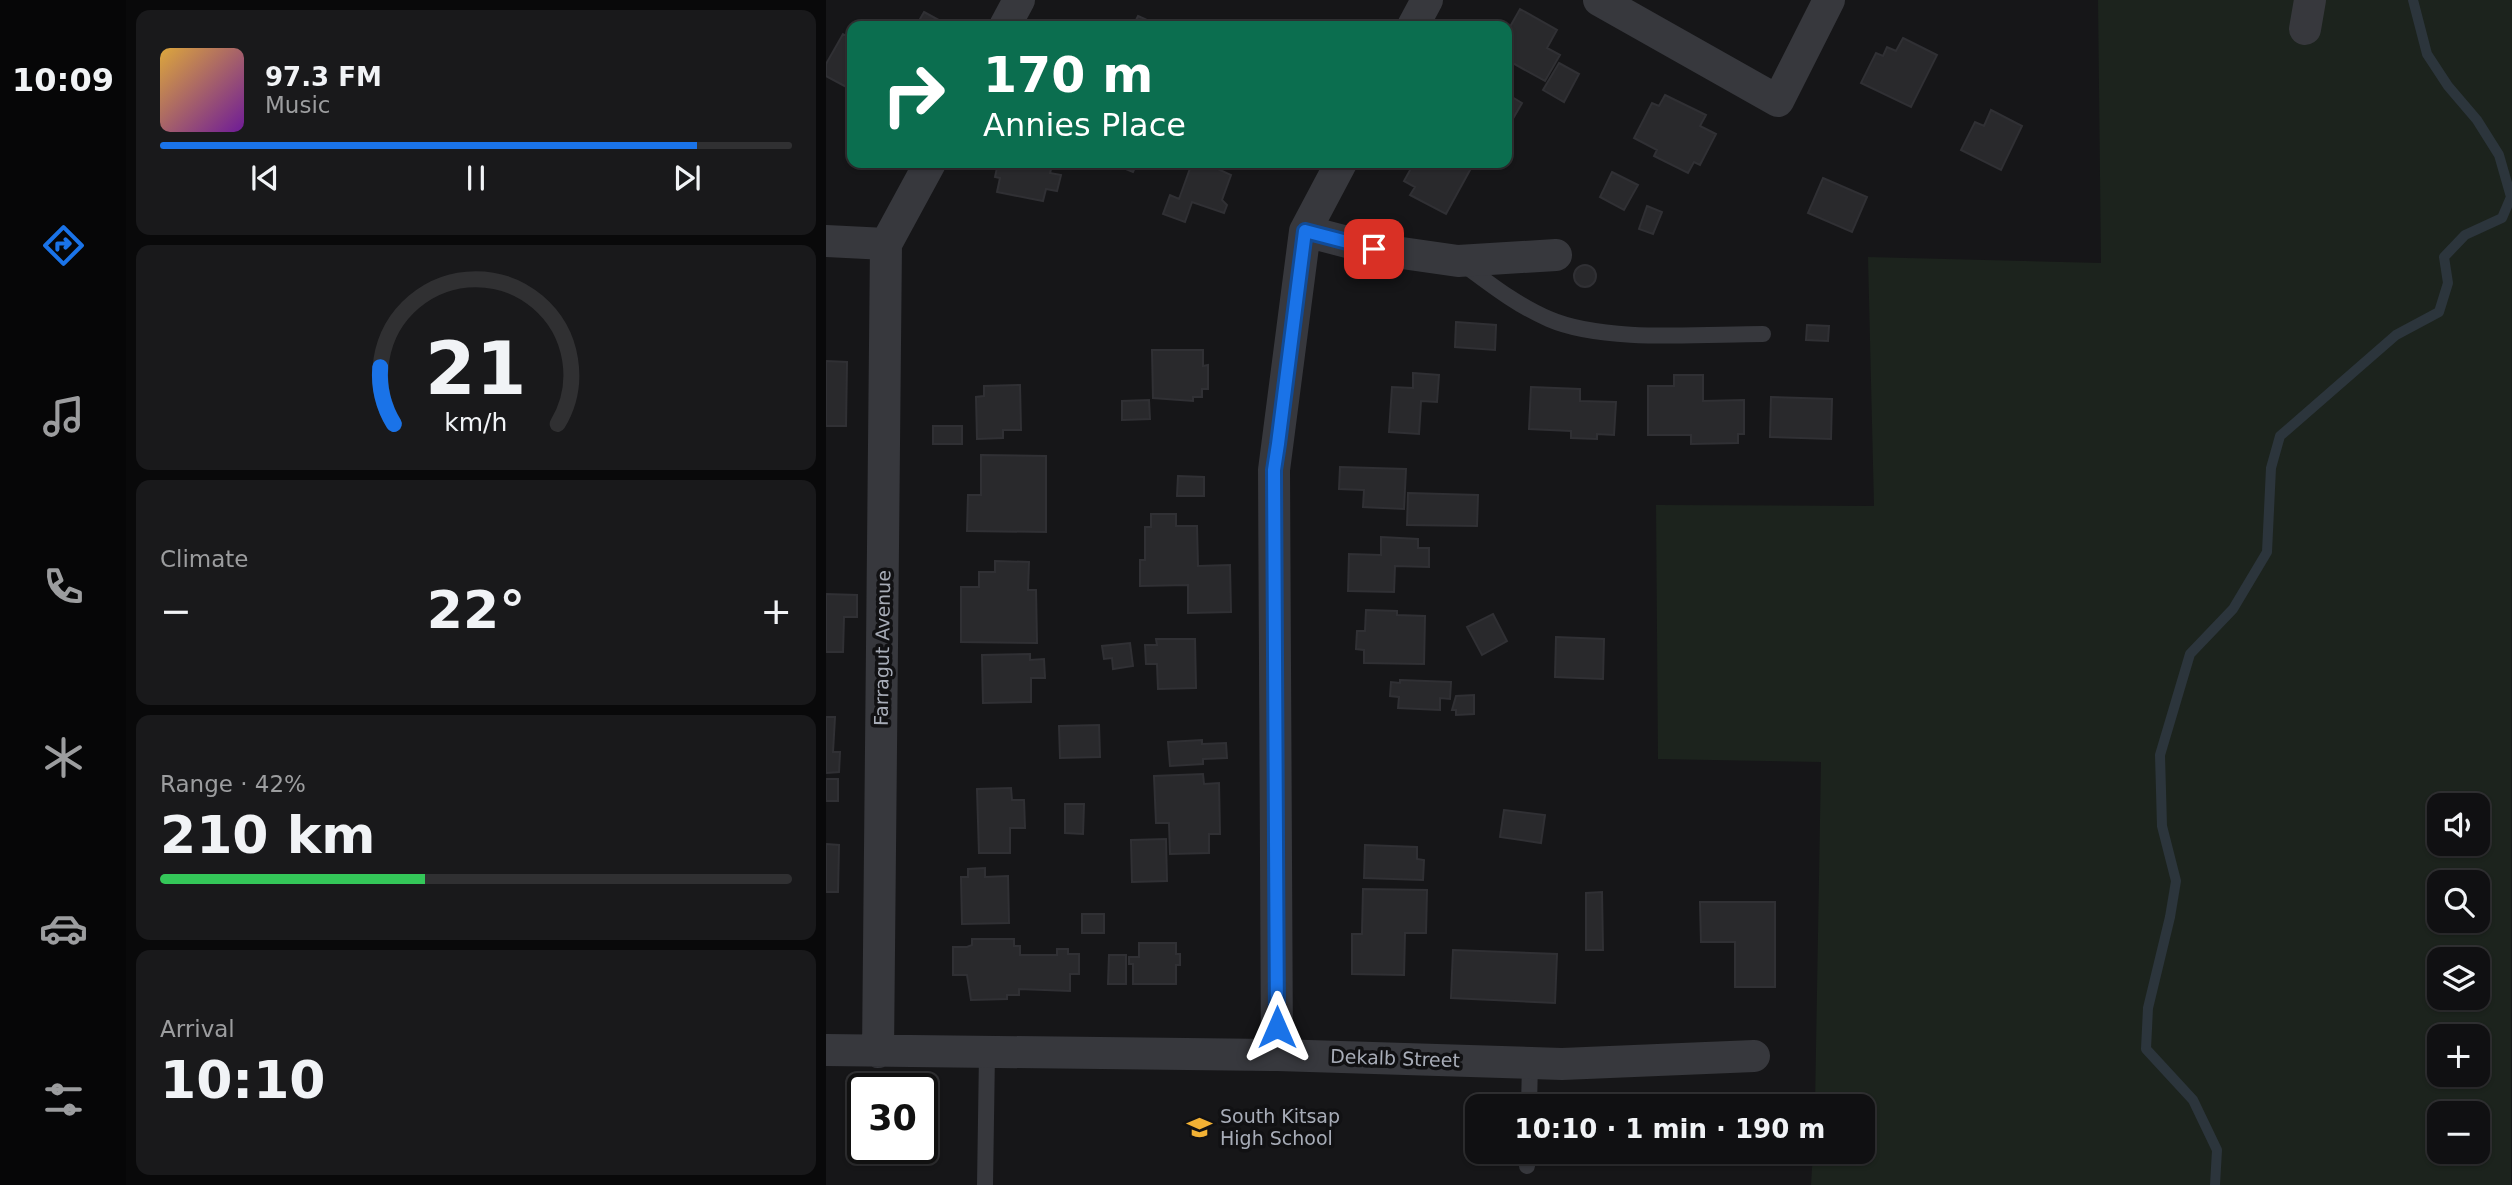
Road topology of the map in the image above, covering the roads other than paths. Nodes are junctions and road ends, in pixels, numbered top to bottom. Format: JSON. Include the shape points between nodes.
{"nodes":[{"id":1,"x":1019,"y":0,"type":"edge"},
{"id":2,"x":1427,"y":0,"type":"edge"},
{"id":3,"x":1599,"y":0,"type":"edge"},
{"id":4,"x":1829,"y":0,"type":"edge"},
{"id":5,"x":1008,"y":21,"type":"edge"},
{"id":6,"x":1416,"y":21,"type":"edge"},
{"id":7,"x":927,"y":168,"type":"edge"},
{"id":8,"x":1338,"y":168,"type":"edge"},
{"id":9,"x":1305,"y":231,"type":"junction"},
{"id":10,"x":826,"y":241,"type":"edge"},
{"id":11,"x":886,"y":244,"type":"junction"},
{"id":12,"x":1556,"y":255,"type":"dead end"},
{"id":13,"x":1458,"y":261,"type":"junction"},
{"id":14,"x":1763,"y":334,"type":"dead end"},
{"id":15,"x":826,"y":1050,"type":"edge"},
{"id":16,"x":878,"y":1052,"type":"junction"},
{"id":17,"x":987,"y":1053,"type":"junction"},
{"id":18,"x":1277,"y":1055,"type":"junction"},
{"id":19,"x":1754,"y":1056,"type":"dead end"},
{"id":20,"x":1530,"y":1063,"type":"junction"},
{"id":21,"x":1529,"y":1094,"type":"edge"},
{"id":22,"x":985,"y":1185,"type":"edge"}],
"edges":[{"from":1,"to":5,"type":"street"},
{"from":2,"to":6,"type":"street"},
{"from":3,"to":4,"type":"street","via":[[1778,101]]},
{"from":7,"to":11,"type":"street"},
{"from":8,"to":9,"type":"street"},
{"from":9,"to":13,"type":"street","via":[[1374,249]]},
{"from":9,"to":18,"type":"street","via":[[1274,470]]},
{"from":10,"to":11,"type":"street"},
{"from":11,"to":16,"type":"street","name":"Farragut Avenue"},
{"from":12,"to":13,"type":"street"},
{"from":13,"to":14,"type":"lane","via":[[1551,321],[1642,334]]},
{"from":15,"to":16,"type":"street","name":"Dekalb Street"},
{"from":16,"to":17,"type":"street","name":"Dekalb Street"},
{"from":17,"to":18,"type":"street","name":"Dekalb Street"},
{"from":17,"to":22,"type":"lane"},
{"from":18,"to":20,"type":"street","name":"Dekalb Street"},
{"from":19,"to":20,"type":"street","name":"Dekalb Street"},
{"from":20,"to":21,"type":"lane"}]}
